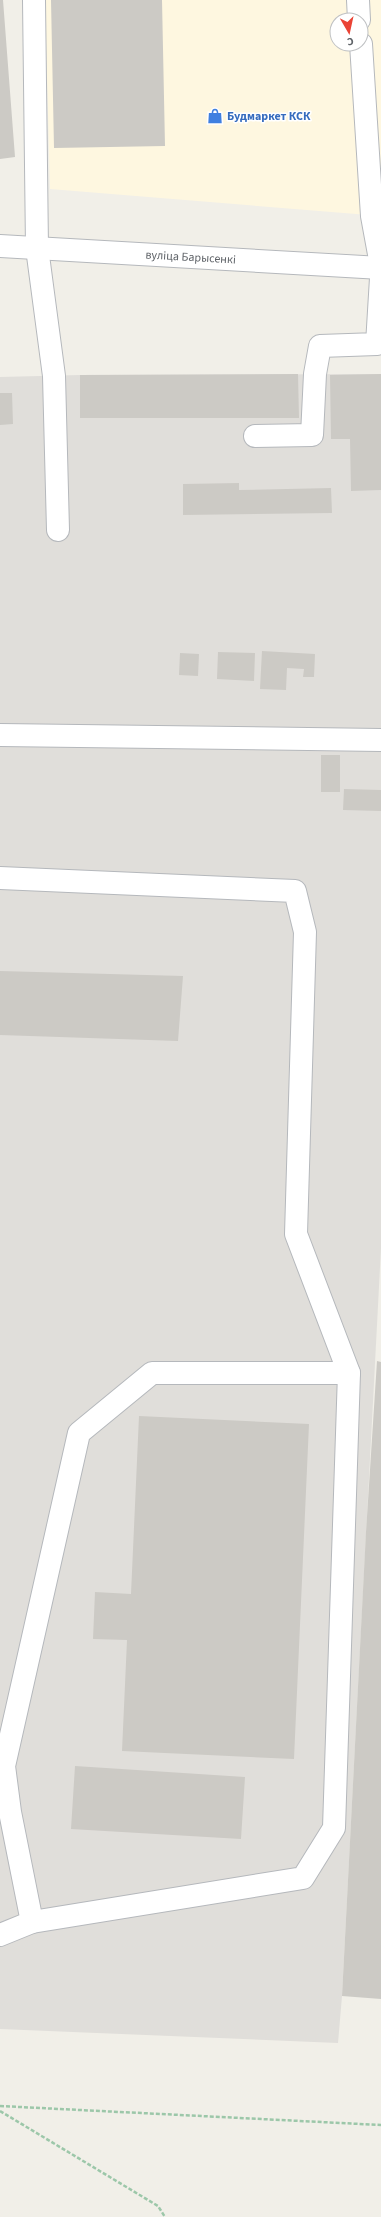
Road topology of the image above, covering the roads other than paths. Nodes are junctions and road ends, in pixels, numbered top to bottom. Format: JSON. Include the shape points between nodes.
{"nodes":[{"id":1,"x":34,"y":0,"type":"edge"},
{"id":2,"x":358,"y":0,"type":"edge"},
{"id":3,"x":359,"y":12,"type":"edge"},
{"id":4,"x":362,"y":52,"type":"edge"},
{"id":5,"x":0,"y":246,"type":"edge"},
{"id":6,"x":37,"y":248,"type":"junction"},
{"id":7,"x":381,"y":267,"type":"edge"},
{"id":8,"x":381,"y":278,"type":"edge"},
{"id":9,"x":255,"y":436,"type":"dead end"},
{"id":10,"x":58,"y":530,"type":"dead end"},
{"id":11,"x":0,"y":735,"type":"edge"},
{"id":12,"x":381,"y":740,"type":"edge"},
{"id":13,"x":0,"y":878,"type":"edge"},
{"id":14,"x":349,"y":1373,"type":"junction"},
{"id":15,"x":5,"y":1812,"type":"edge"},
{"id":16,"x":32,"y":1922,"type":"junction"},
{"id":17,"x":0,"y":1935,"type":"edge"}],
"edges":[{"from":1,"to":6,"type":"street"},
{"from":2,"to":3,"type":"street"},
{"from":4,"to":7,"type":"street","via":[[372,216]]},
{"from":5,"to":6,"type":"street","name":"вуліца Барысенкі"},
{"from":6,"to":7,"type":"street","name":"вуліца Барысенкі"},
{"from":6,"to":10,"type":"street","via":[[54,376]]},
{"from":8,"to":9,"type":"street","via":[[378,344],[320,346],[315,374],[312,435]]},
{"from":11,"to":12,"type":"street"},
{"from":13,"to":14,"type":"street","via":[[295,891],[304,932],[296,1234]]},
{"from":14,"to":15,"type":"street","via":[[152,1373],[79,1433],[4,1766]]},
{"from":14,"to":16,"type":"street","via":[[334,1828],[303,1878]]},
{"from":15,"to":16,"type":"street"},
{"from":16,"to":17,"type":"street"}]}
